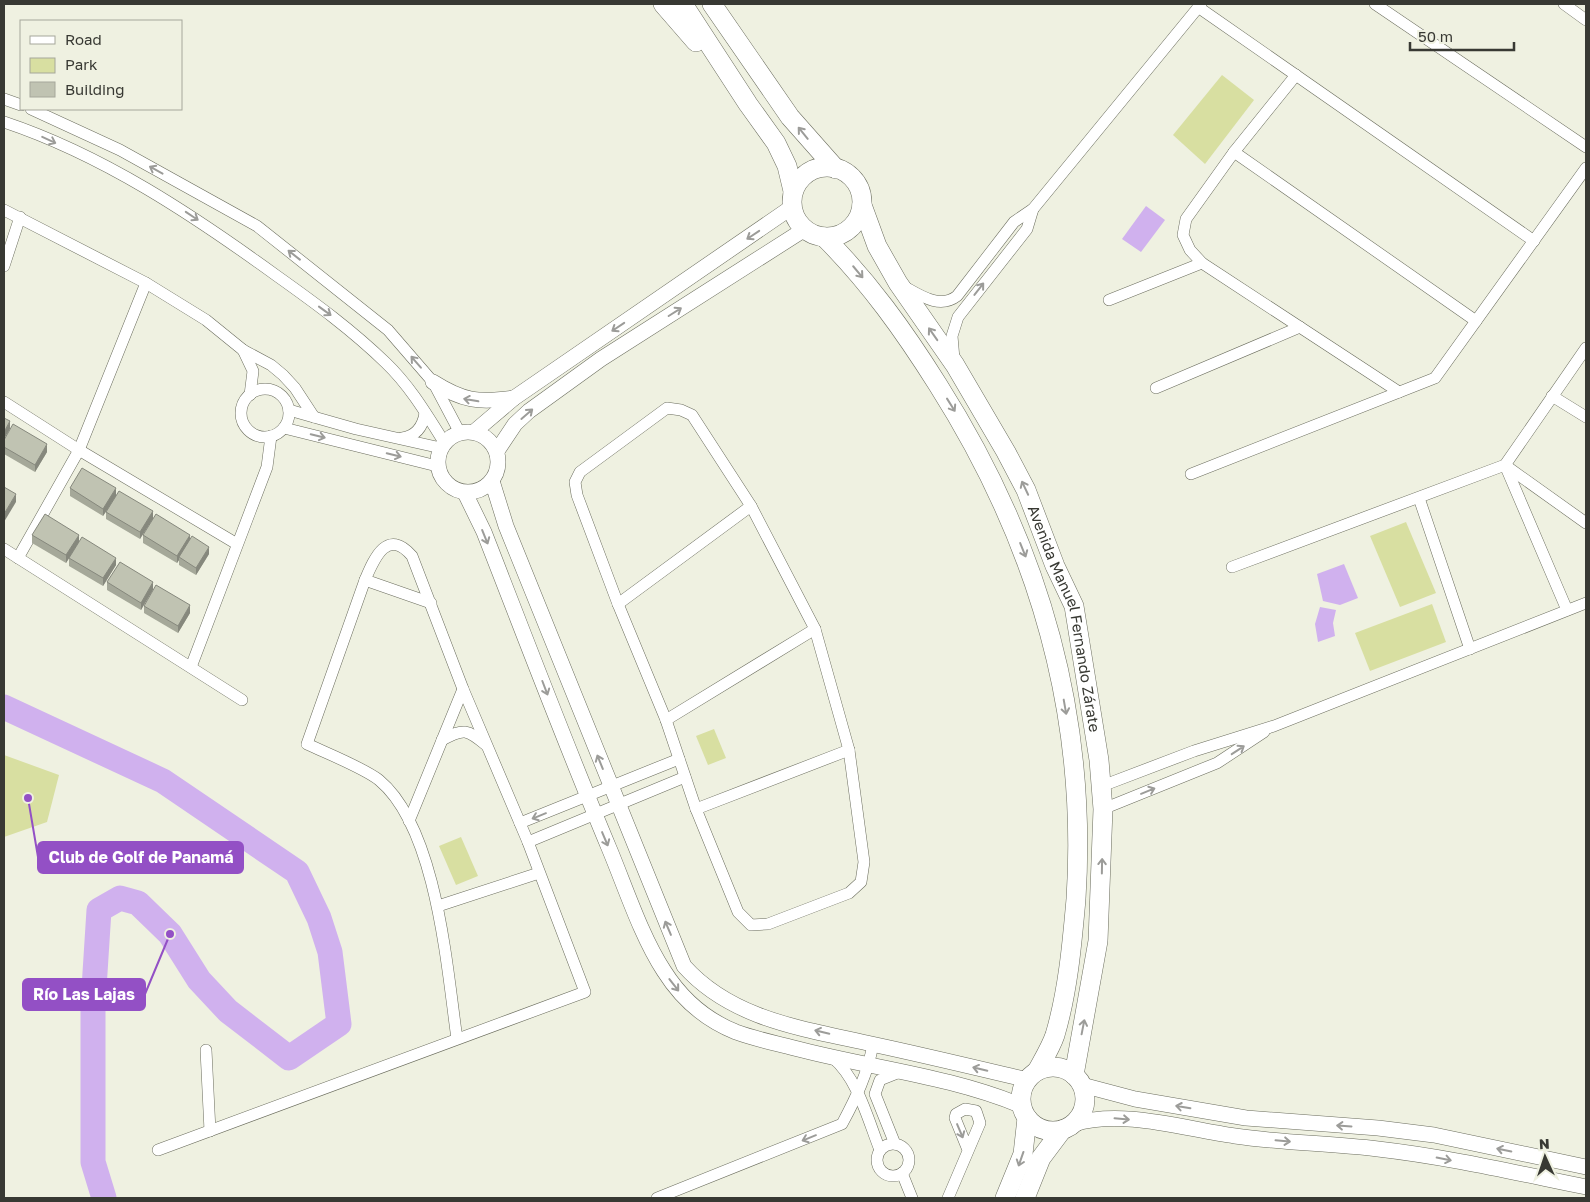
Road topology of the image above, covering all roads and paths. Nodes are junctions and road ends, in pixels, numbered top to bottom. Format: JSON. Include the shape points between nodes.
{"nodes":[{"id":1,"x":664,"y":4,"type":"edge"},
{"id":2,"x":683,"y":4,"type":"edge"},
{"id":3,"x":712,"y":4,"type":"edge"},
{"id":4,"x":722,"y":4,"type":"edge"},
{"id":5,"x":1375,"y":4,"type":"edge"},
{"id":6,"x":1564,"y":4,"type":"edge"},
{"id":7,"x":1199,"y":5,"type":"edge"},
{"id":8,"x":1586,"y":20,"type":"edge"},
{"id":9,"x":1296,"y":75,"type":"junction"},
{"id":10,"x":770,"y":89,"type":"junction"},
{"id":11,"x":4,"y":99,"type":"edge"},
{"id":12,"x":748,"y":104,"type":"junction"},
{"id":13,"x":20,"y":105,"type":"edge"},
{"id":14,"x":33,"y":110,"type":"edge"},
{"id":15,"x":4,"y":122,"type":"edge"},
{"id":16,"x":1586,"y":147,"type":"edge"},
{"id":17,"x":1234,"y":152,"type":"junction"},
{"id":18,"x":1586,"y":168,"type":"edge"},
{"id":19,"x":836,"y":169,"type":"junction"},
{"id":20,"x":793,"y":199,"type":"junction"},
{"id":21,"x":862,"y":205,"type":"junction"},
{"id":22,"x":1032,"y":209,"type":"junction"},
{"id":23,"x":4,"y":210,"type":"edge"},
{"id":24,"x":20,"y":217,"type":"junction"},
{"id":25,"x":805,"y":229,"type":"junction"},
{"id":26,"x":824,"y":237,"type":"junction"},
{"id":27,"x":1534,"y":241,"type":"junction"},
{"id":28,"x":1202,"y":263,"type":"junction"},
{"id":29,"x":4,"y":266,"type":"edge"},
{"id":30,"x":146,"y":283,"type":"junction"},
{"id":31,"x":898,"y":283,"type":"junction"},
{"id":32,"x":952,"y":300,"type":"junction"},
{"id":33,"x":1109,"y":300,"type":"dead end"},
{"id":34,"x":963,"y":309,"type":"junction"},
{"id":35,"x":1476,"y":321,"type":"junction"},
{"id":36,"x":1300,"y":327,"type":"junction"},
{"id":37,"x":1586,"y":348,"type":"edge"},
{"id":38,"x":243,"y":350,"type":"junction"},
{"id":39,"x":955,"y":365,"type":"junction"},
{"id":40,"x":283,"y":375,"type":"junction"},
{"id":41,"x":433,"y":382,"type":"junction"},
{"id":42,"x":1156,"y":388,"type":"dead end"},
{"id":43,"x":1398,"y":392,"type":"junction"},
{"id":44,"x":250,"y":395,"type":"junction"},
{"id":45,"x":1552,"y":396,"type":"junction"},
{"id":46,"x":284,"y":398,"type":"junction"},
{"id":47,"x":514,"y":398,"type":"junction"},
{"id":48,"x":4,"y":402,"type":"edge"},
{"id":49,"x":289,"y":410,"type":"junction"},
{"id":50,"x":425,"y":413,"type":"junction"},
{"id":51,"x":314,"y":417,"type":"junction"},
{"id":52,"x":1586,"y":417,"type":"edge"},
{"id":53,"x":284,"y":428,"type":"junction"},
{"id":54,"x":467,"y":432,"type":"junction"},
{"id":55,"x":374,"y":433,"type":"junction"},
{"id":56,"x":271,"y":436,"type":"junction"},
{"id":57,"x":398,"y":438,"type":"junction"},
{"id":58,"x":443,"y":445,"type":"junction"},
{"id":59,"x":369,"y":449,"type":"junction"},
{"id":60,"x":79,"y":450,"type":"junction"},
{"id":61,"x":496,"y":451,"type":"junction"},
{"id":62,"x":1505,"y":465,"type":"junction"},
{"id":63,"x":437,"y":466,"type":"junction"},
{"id":64,"x":1191,"y":474,"type":"dead end"},
{"id":65,"x":492,"y":481,"type":"junction"},
{"id":66,"x":465,"y":493,"type":"junction"},
{"id":67,"x":1420,"y":498,"type":"junction"},
{"id":68,"x":751,"y":506,"type":"junction"},
{"id":69,"x":1586,"y":523,"type":"edge"},
{"id":70,"x":237,"y":544,"type":"junction"},
{"id":71,"x":4,"y":549,"type":"edge"},
{"id":72,"x":18,"y":558,"type":"junction"},
{"id":73,"x":1232,"y":567,"type":"dead end"},
{"id":74,"x":365,"y":580,"type":"junction"},
{"id":75,"x":430,"y":603,"type":"junction"},
{"id":76,"x":1586,"y":603,"type":"edge"},
{"id":77,"x":618,"y":604,"type":"junction"},
{"id":78,"x":1567,"y":610,"type":"junction"},
{"id":79,"x":815,"y":628,"type":"junction"},
{"id":80,"x":1470,"y":648,"type":"junction"},
{"id":81,"x":191,"y":667,"type":"junction"},
{"id":82,"x":463,"y":689,"type":"junction"},
{"id":83,"x":242,"y":700,"type":"dead end"},
{"id":84,"x":666,"y":720,"type":"junction"},
{"id":85,"x":1274,"y":726,"type":"junction"},
{"id":86,"x":442,"y":740,"type":"junction"},
{"id":87,"x":488,"y":747,"type":"junction"},
{"id":88,"x":849,"y":750,"type":"junction"},
{"id":89,"x":679,"y":759,"type":"junction"},
{"id":90,"x":685,"y":777,"type":"junction"},
{"id":91,"x":1102,"y":786,"type":"junction"},
{"id":92,"x":610,"y":787,"type":"junction"},
{"id":93,"x":587,"y":796,"type":"junction"},
{"id":94,"x":617,"y":806,"type":"junction"},
{"id":95,"x":696,"y":809,"type":"junction"},
{"id":96,"x":1103,"y":809,"type":"junction"},
{"id":97,"x":595,"y":815,"type":"junction"},
{"id":98,"x":409,"y":821,"type":"junction"},
{"id":99,"x":520,"y":823,"type":"junction"},
{"id":100,"x":528,"y":842,"type":"junction"},
{"id":101,"x":539,"y":873,"type":"junction"},
{"id":102,"x":438,"y":906,"type":"junction"},
{"id":103,"x":457,"y":1039,"type":"junction"},
{"id":104,"x":873,"y":1044,"type":"junction"},
{"id":105,"x":206,"y":1050,"type":"dead end"},
{"id":106,"x":833,"y":1058,"type":"junction"},
{"id":107,"x":869,"y":1066,"type":"junction"},
{"id":108,"x":900,"y":1072,"type":"junction"},
{"id":109,"x":1032,"y":1076,"type":"junction"},
{"id":110,"x":1078,"y":1080,"type":"junction"},
{"id":111,"x":858,"y":1096,"type":"junction"},
{"id":112,"x":1024,"y":1112,"type":"junction"},
{"id":113,"x":1068,"y":1127,"type":"junction"},
{"id":114,"x":210,"y":1131,"type":"junction"},
{"id":115,"x":895,"y":1144,"type":"junction"},
{"id":116,"x":158,"y":1150,"type":"dead end"},
{"id":117,"x":880,"y":1150,"type":"junction"},
{"id":118,"x":968,"y":1150,"type":"dead end"},
{"id":119,"x":1586,"y":1167,"type":"edge"},
{"id":120,"x":902,"y":1173,"type":"junction"},
{"id":121,"x":1586,"y":1187,"type":"edge"},
{"id":122,"x":657,"y":1198,"type":"edge"},
{"id":123,"x":912,"y":1198,"type":"edge"},
{"id":124,"x":948,"y":1198,"type":"edge"},
{"id":125,"x":1005,"y":1198,"type":"edge"},
{"id":126,"x":1025,"y":1198,"type":"edge"}],
"edges":[{"from":1,"to":12,"type":"main road"},
{"from":2,"to":12,"type":"main road"},
{"from":3,"to":10,"type":"main road"},
{"from":4,"to":10,"type":"main road"},
{"from":5,"to":16,"type":"street"},
{"from":6,"to":8,"type":"street"},
{"from":7,"to":9,"type":"street"},
{"from":7,"to":22,"type":"street"},
{"from":9,"to":17,"type":"street"},
{"from":9,"to":27,"type":"street"},
{"from":19,"to":10,"type":"main road","one_way":true},
{"from":11,"to":13,"type":"street"},
{"from":12,"to":20,"type":"main road","via":[[776,143],[787,166]]},
{"from":41,"to":14,"type":"street","one_way":true,"via":[[388,330],[257,226],[120,150]]},
{"from":15,"to":50,"type":"street","one_way":true,"via":[[86,158],[174,204],[240,249],[339,322],[387,364]]},
{"from":17,"to":28,"type":"street","via":[[1186,219],[1183,235],[1190,250]]},
{"from":17,"to":35,"type":"street"},
{"from":18,"to":27,"type":"street"},
{"from":19,"to":20,"type":"main road","via":[[811,172],[799,182]]},
{"from":19,"to":21,"type":"main road","via":[[852,178]]},
{"from":20,"to":25,"type":"main road","via":[[799,223]]},
{"from":20,"to":47,"type":"street","one_way":true},
{"from":21,"to":26,"type":"main road","via":[[854,224],[845,232]]},
{"from":21,"to":31,"type":"main road","name":"Avenida Manuel Fernando Zárate","via":[[877,246]]},
{"from":22,"to":32,"type":"street","via":[[1014,222]]},
{"from":34,"to":22,"type":"street","one_way":true,"via":[[1027,229]]},
{"from":23,"to":24,"type":"street"},
{"from":24,"to":29,"type":"street"},
{"from":24,"to":30,"type":"street"},
{"from":25,"to":26,"type":"main road"},
{"from":61,"to":25,"type":"street","one_way":true,"via":[[515,424],[529,411],[601,359]]},
{"from":26,"to":109,"type":"main road","name":"Avenida Manuel Fernando Zárate","one_way":true,"via":[[885,305],[964,427],[1006,508],[1031,571],[1057,661],[1071,743],[1077,805],[1074,927],[1054,1037]]},
{"from":27,"to":35,"type":"street"},
{"from":28,"to":33,"type":"street"},
{"from":28,"to":36,"type":"street"},
{"from":30,"to":38,"type":"street","via":[[206,320]]},
{"from":30,"to":60,"type":"street"},
{"from":31,"to":32,"type":"street","via":[[939,302]]},
{"from":39,"to":31,"type":"main road","name":"Avenida Manuel Fernando Zárate","one_way":true},
{"from":32,"to":34,"type":"street"},
{"from":34,"to":39,"type":"street","via":[[952,336]]},
{"from":35,"to":43,"type":"street","via":[[1435,378]]},
{"from":36,"to":42,"type":"street"},
{"from":36,"to":43,"type":"street"},
{"from":37,"to":45,"type":"street"},
{"from":38,"to":40,"type":"street"},
{"from":38,"to":44,"type":"street","via":[[253,371]]},
{"from":91,"to":39,"type":"main road","name":"Avenida Manuel Fernando Zárate","one_way":true,"via":[[1074,606],[1026,490]]},
{"from":40,"to":46,"type":"street"},
{"from":40,"to":51,"type":"street","via":[[296,388]]},
{"from":47,"to":41,"type":"street","one_way":true,"via":[[470,401]]},
{"from":41,"to":54,"type":"street"},
{"from":43,"to":64,"type":"street"},
{"from":44,"to":46,"type":"street","via":[[272,390]]},
{"from":44,"to":56,"type":"street","via":[[242,407],[246,428],[257,436]]},
{"from":45,"to":52,"type":"street"},
{"from":45,"to":62,"type":"street"},
{"from":46,"to":49,"type":"street"},
{"from":47,"to":54,"type":"street"},
{"from":48,"to":60,"type":"street"},
{"from":49,"to":51,"type":"street"},
{"from":49,"to":53,"type":"street"},
{"from":50,"to":57,"type":"street","via":[[424,423],[418,432]]},
{"from":50,"to":58,"type":"street"},
{"from":51,"to":55,"type":"street"},
{"from":53,"to":56,"type":"street"},
{"from":53,"to":59,"type":"street","one_way":true},
{"from":54,"to":58,"type":"street"},
{"from":54,"to":61,"type":"street","via":[[483,436]]},
{"from":55,"to":57,"type":"street"},
{"from":55,"to":59,"type":"street"},
{"from":56,"to":70,"type":"street","via":[[267,467]]},
{"from":57,"to":58,"type":"street"},
{"from":58,"to":63,"type":"street"},
{"from":59,"to":63,"type":"street","one_way":true},
{"from":60,"to":70,"type":"street"},
{"from":60,"to":72,"type":"street"},
{"from":61,"to":65,"type":"street","via":[[498,462]]},
{"from":62,"to":67,"type":"street"},
{"from":62,"to":69,"type":"street"},
{"from":62,"to":78,"type":"street"},
{"from":63,"to":66,"type":"street","via":[[446,484]]},
{"from":65,"to":66,"type":"street","via":[[485,488]]},
{"from":92,"to":65,"type":"street","one_way":true,"via":[[506,526]]},
{"from":66,"to":93,"type":"street","one_way":true,"via":[[484,532]]},
{"from":67,"to":73,"type":"street"},
{"from":67,"to":80,"type":"street"},
{"from":68,"to":77,"type":"street"},
{"from":68,"to":77,"type":"street","via":[[692,415],[681,410],[667,408],[580,472],[575,482],[577,495]]},
{"from":68,"to":79,"type":"street"},
{"from":70,"to":81,"type":"street"},
{"from":71,"to":72,"type":"street"},
{"from":72,"to":81,"type":"street"},
{"from":74,"to":75,"type":"street"},
{"from":74,"to":75,"type":"street","via":[[376,554],[394,544],[412,556]]},
{"from":74,"to":98,"type":"street","via":[[308,744],[378,780]]},
{"from":75,"to":82,"type":"street"},
{"from":76,"to":78,"type":"street"},
{"from":77,"to":84,"type":"street"},
{"from":78,"to":80,"type":"street"},
{"from":79,"to":84,"type":"street"},
{"from":79,"to":88,"type":"street"},
{"from":80,"to":85,"type":"street"},
{"from":81,"to":83,"type":"street"},
{"from":82,"to":86,"type":"street"},
{"from":82,"to":87,"type":"street"},
{"from":84,"to":89,"type":"street"},
{"from":85,"to":91,"type":"street","via":[[1208,746]]},
{"from":96,"to":85,"type":"street","one_way":true,"via":[[1217,763]]},
{"from":86,"to":87,"type":"street","via":[[464,731]]},
{"from":86,"to":98,"type":"street"},
{"from":87,"to":99,"type":"street"},
{"from":88,"to":95,"type":"street"},
{"from":88,"to":95,"type":"street","via":[[864,862],[861,882],[849,894],[768,924],[752,925],[738,912]]},
{"from":89,"to":90,"type":"street"},
{"from":89,"to":92,"type":"street"},
{"from":90,"to":94,"type":"street"},
{"from":90,"to":95,"type":"street"},
{"from":91,"to":96,"type":"main road","name":"Avenida Manuel Fernando Zárate"},
{"from":92,"to":93,"type":"street"},
{"from":92,"to":94,"type":"street"},
{"from":93,"to":97,"type":"street"},
{"from":93,"to":99,"type":"street","one_way":true},
{"from":94,"to":97,"type":"street"},
{"from":104,"to":94,"type":"street","one_way":true,"via":[[752,1014],[699,983],[684,966]]},
{"from":110,"to":96,"type":"main road","name":"Avenida Manuel Fernando Zárate","one_way":true,"via":[[1098,941]]},
{"from":97,"to":100,"type":"street"},
{"from":97,"to":106,"type":"street","one_way":true,"via":[[652,951],[689,1003],[734,1031]]},
{"from":98,"to":102,"type":"street"},
{"from":99,"to":100,"type":"street"},
{"from":100,"to":101,"type":"street"},
{"from":101,"to":102,"type":"street"},
{"from":101,"to":103,"type":"street","via":[[585,992]]},
{"from":102,"to":103,"type":"street"},
{"from":103,"to":114,"type":"street"},
{"from":104,"to":107,"type":"street"},
{"from":109,"to":104,"type":"street","one_way":true},
{"from":105,"to":114,"type":"street"},
{"from":106,"to":107,"type":"street"},
{"from":106,"to":111,"type":"street","via":[[844,1070]]},
{"from":107,"to":108,"type":"street"},
{"from":107,"to":111,"type":"street"},
{"from":108,"to":112,"type":"street","via":[[991,1093]]},
{"from":108,"to":115,"type":"street","via":[[880,1080],[875,1094]]},
{"from":109,"to":110,"type":"main road","via":[[1056,1067]]},
{"from":109,"to":112,"type":"main road","via":[[1021,1097]]},
{"from":110,"to":113,"type":"main road","via":[[1085,1095],[1085,1106],[1081,1116]]},
{"from":119,"to":110,"type":"street","one_way":true,"via":[[1434,1136],[1378,1128],[1246,1118],[1134,1099]]},
{"from":111,"to":117,"type":"street"},
{"from":111,"to":122,"type":"street","one_way":true,"via":[[842,1124]]},
{"from":112,"to":113,"type":"main road","via":[[1043,1129]]},
{"from":112,"to":125,"type":"main road","one_way":true,"via":[[1023,1154]]},
{"from":113,"to":121,"type":"street","one_way":true,"via":[[1091,1118],[1114,1118],[1236,1137],[1377,1149]]},
{"from":113,"to":126,"type":"main road","via":[[1041,1158]]},
{"from":114,"to":116,"type":"street"},
{"from":115,"to":117,"type":"street"},
{"from":115,"to":120,"type":"street","via":[[904,1148],[909,1156],[908,1166]]},
{"from":117,"to":120,"type":"street","via":[[877,1160],[881,1171],[891,1176]]},
{"from":118,"to":124,"type":"street"},
{"from":120,"to":123,"type":"street"}]}
